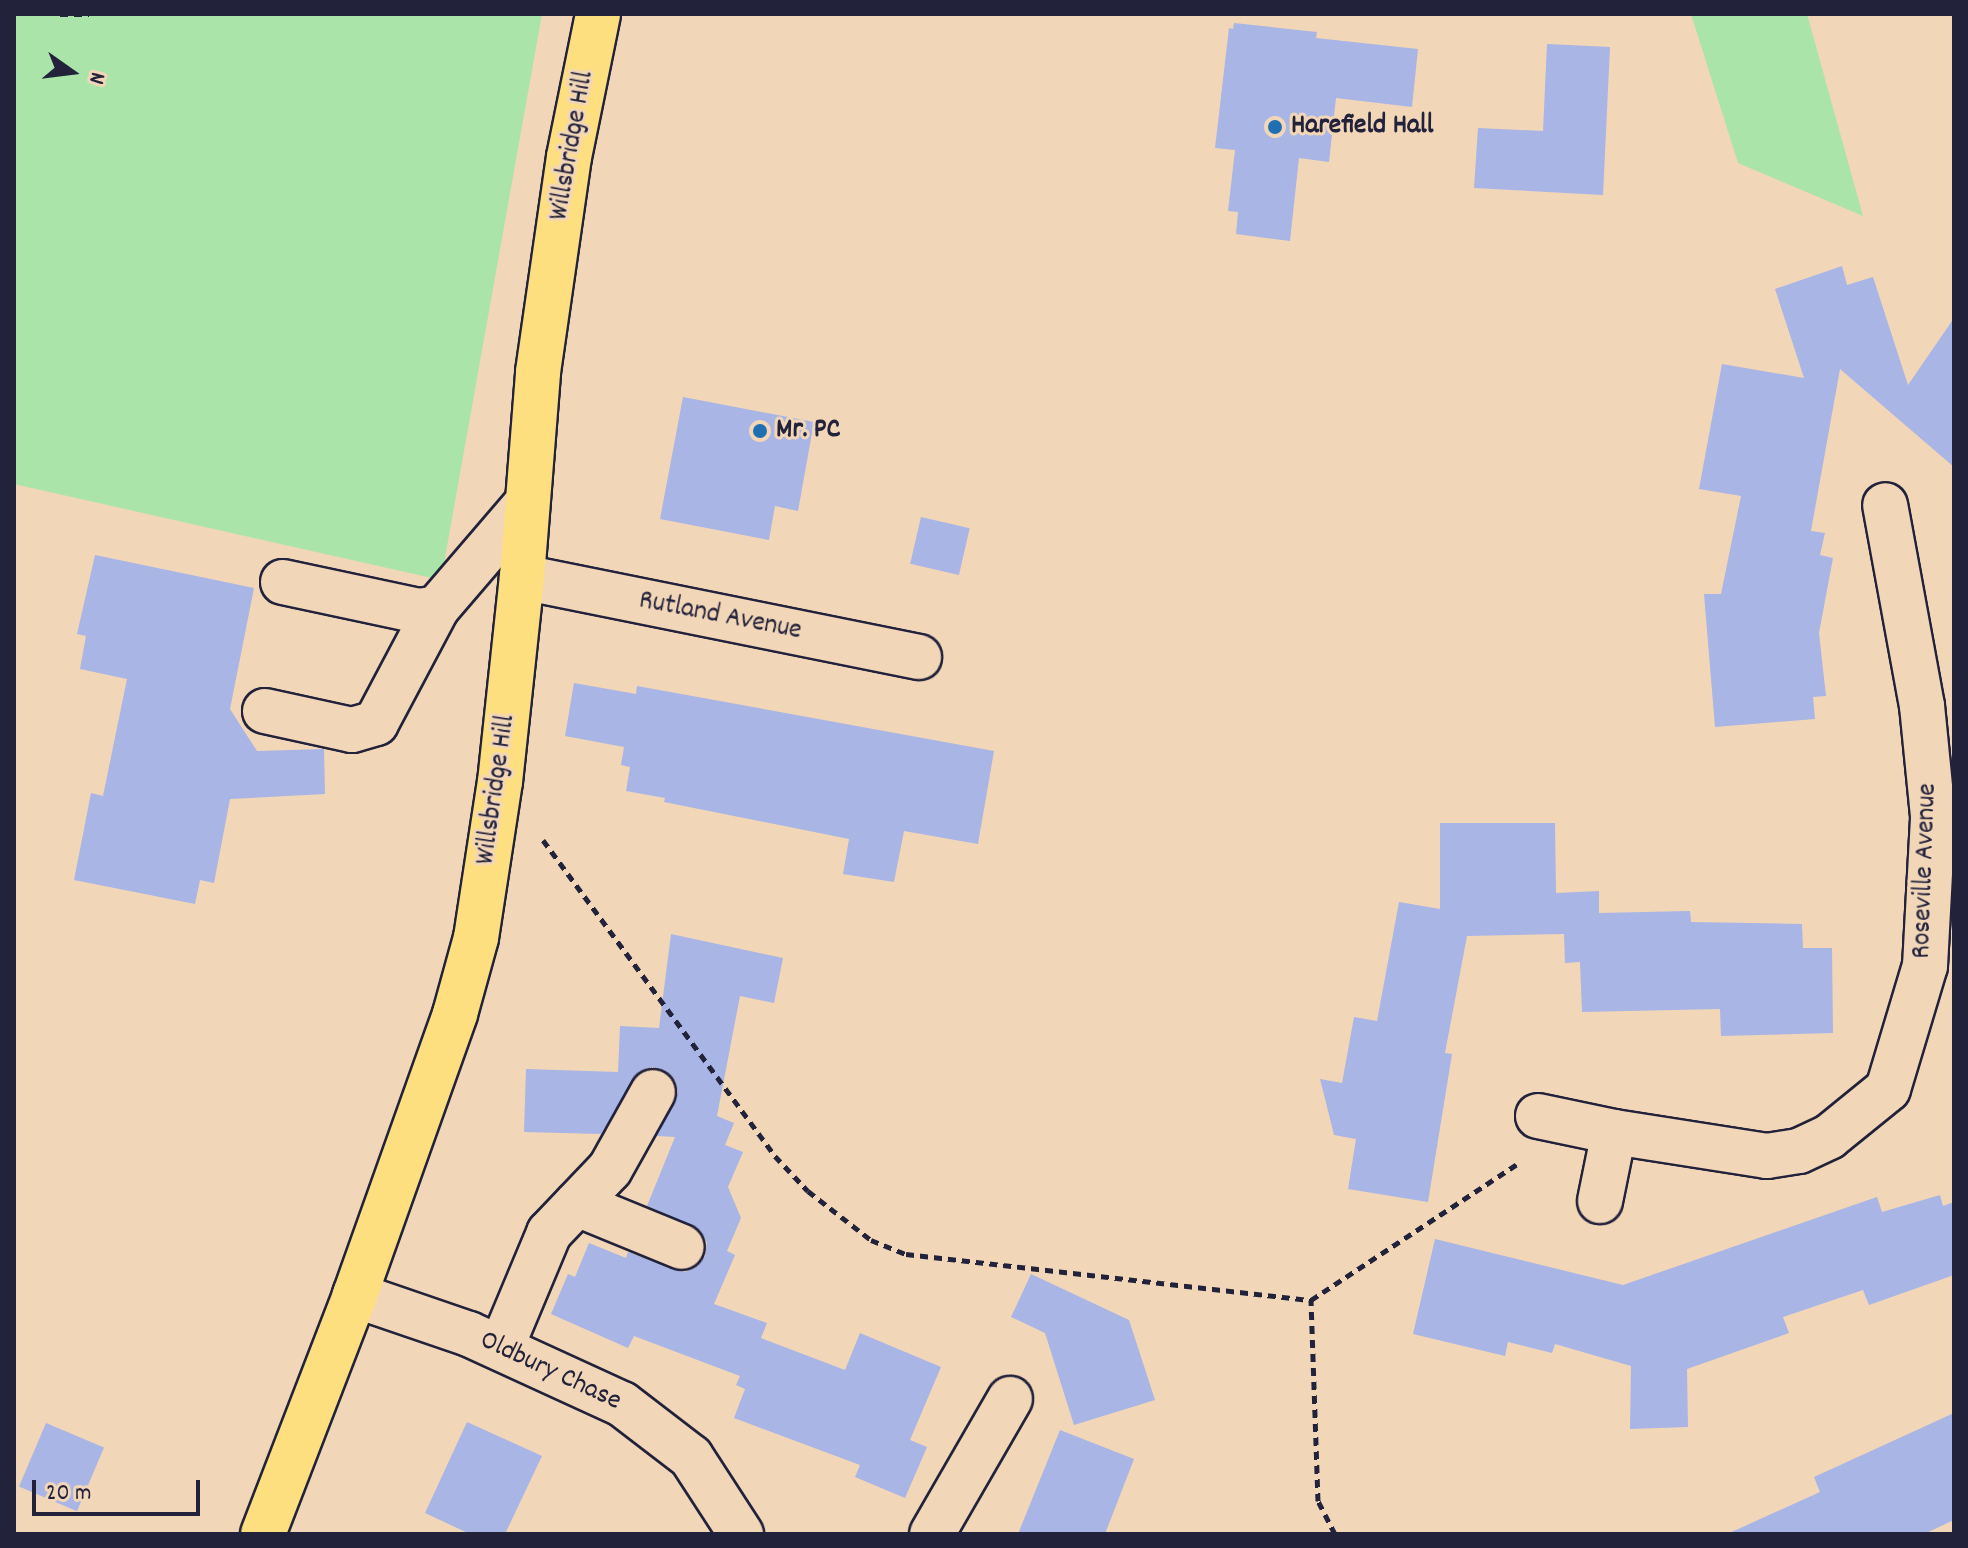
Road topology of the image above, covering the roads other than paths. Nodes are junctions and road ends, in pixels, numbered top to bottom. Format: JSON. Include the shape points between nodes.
{"nodes":[{"id":1,"x":598,"y":14,"type":"edge"},
{"id":2,"x":527,"y":503,"type":"junction"},
{"id":3,"x":1885,"y":505,"type":"dead end"},
{"id":4,"x":522,"y":577,"type":"junction"},
{"id":5,"x":283,"y":582,"type":"dead end"},
{"id":6,"x":437,"y":608,"type":"junction"},
{"id":7,"x":919,"y":657,"type":"dead end"},
{"id":8,"x":1938,"y":705,"type":"edge"},
{"id":9,"x":265,"y":711,"type":"dead end"},
{"id":10,"x":653,"y":1092,"type":"dead end"},
{"id":11,"x":1549,"y":1119,"type":"road end"},
{"id":12,"x":1614,"y":1132,"type":"junction"},
{"id":13,"x":1600,"y":1201,"type":"dead end"},
{"id":14,"x":577,"y":1204,"type":"junction"},
{"id":15,"x":682,"y":1247,"type":"dead end"},
{"id":16,"x":355,"y":1295,"type":"junction"},
{"id":17,"x":501,"y":1348,"type":"junction"},
{"id":18,"x":1010,"y":1399,"type":"dead end"},
{"id":19,"x":263,"y":1534,"type":"edge"},
{"id":20,"x":741,"y":1534,"type":"edge"},
{"id":21,"x":932,"y":1534,"type":"edge"}],
"edges":[{"from":1,"to":2,"type":"main road","name":"Willsbridge Hill","via":[[569,157],[538,372]]},
{"from":2,"to":4,"type":"main road","name":"Willsbridge Hill"},
{"from":2,"to":6,"type":"street"},
{"from":3,"to":8,"type":"street","name":"Roseville Avenue"},
{"from":4,"to":7,"type":"street","name":"Rutland Avenue"},
{"from":4,"to":16,"type":"main road","name":"Willsbridge Hill","via":[[500,782],[476,938],[455,1014]]},
{"from":5,"to":6,"type":"street","via":[[419,611]]},
{"from":6,"to":9,"type":"street","via":[[376,723],[352,730]]},
{"from":8,"to":12,"type":"street","name":"Roseville Avenue","via":[[1925,966],[1888,1089],[1829,1137],[1799,1151],[1767,1156]]},
{"from":10,"to":14,"type":"street","via":[[610,1169]]},
{"from":11,"to":12,"type":"street","name":"Roseville Avenue"},
{"from":12,"to":13,"type":"street"},
{"from":14,"to":15,"type":"street"},
{"from":14,"to":17,"type":"street","via":[[549,1233]]},
{"from":16,"to":17,"type":"street","name":"Oldbury Chase"},
{"from":16,"to":19,"type":"main road","name":"Willsbridge Hill"},
{"from":17,"to":20,"type":"street","name":"Oldbury Chase","via":[[634,1412],[691,1457]]},
{"from":18,"to":21,"type":"street"}]}
